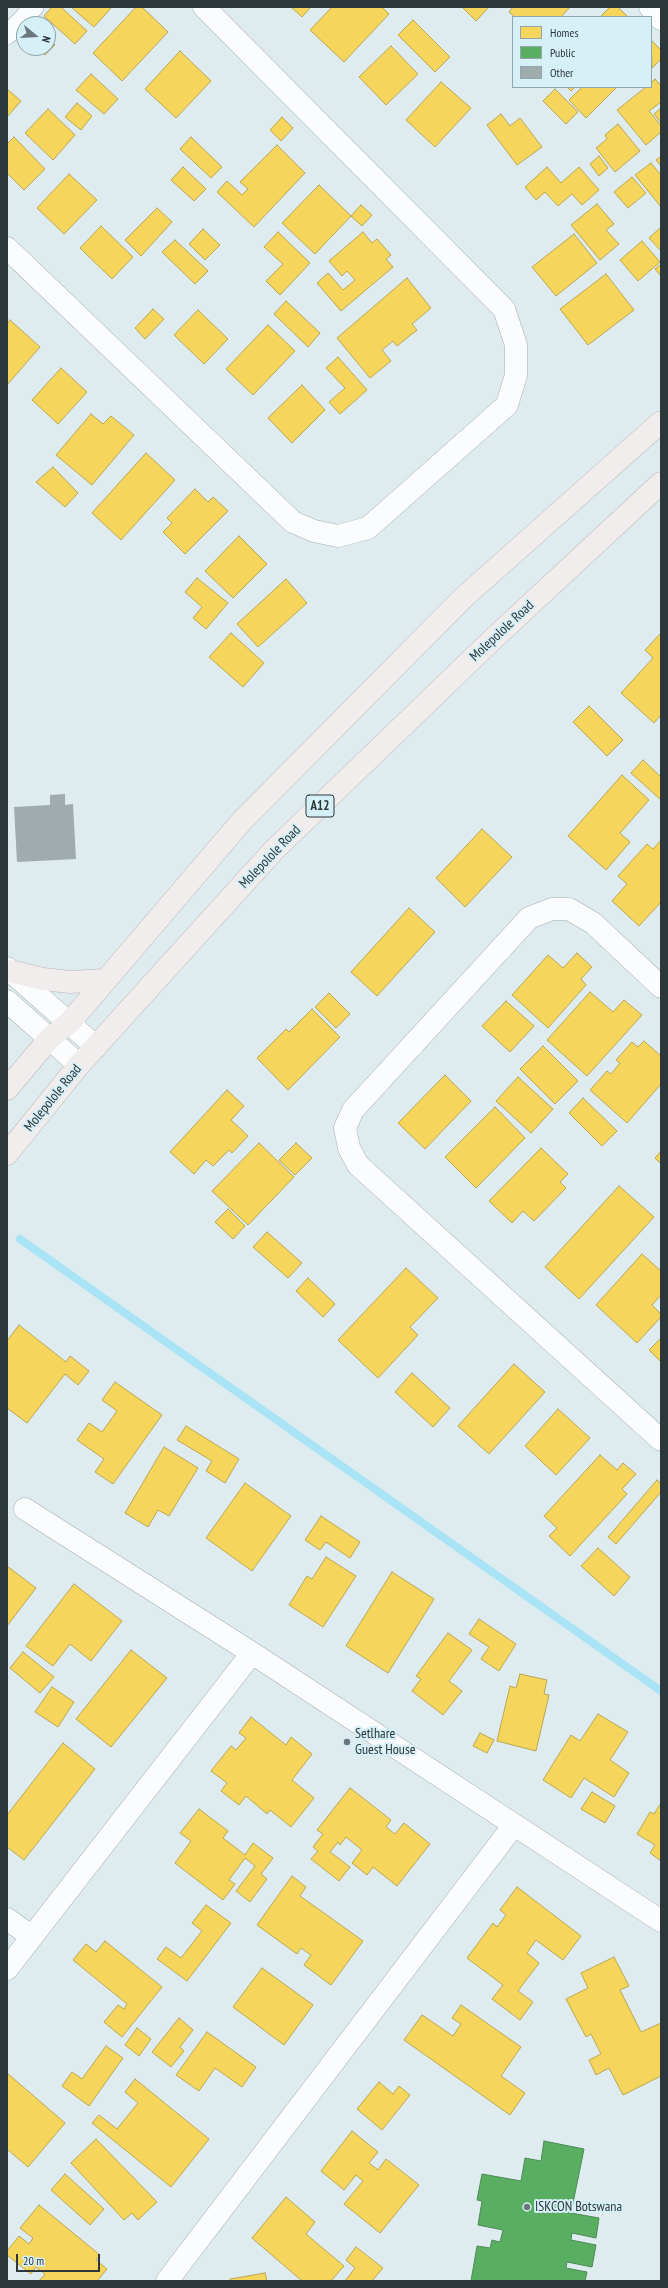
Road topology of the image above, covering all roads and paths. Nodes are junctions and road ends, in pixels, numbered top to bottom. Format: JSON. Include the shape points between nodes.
{"nodes":[{"id":1,"x":34,"y":7,"type":"edge"},
{"id":2,"x":204,"y":7,"type":"edge"},
{"id":3,"x":650,"y":7,"type":"edge"},
{"id":4,"x":661,"y":19,"type":"edge"},
{"id":5,"x":7,"y":35,"type":"edge"},
{"id":6,"x":7,"y":248,"type":"edge"},
{"id":7,"x":661,"y":422,"type":"edge"},
{"id":8,"x":661,"y":483,"type":"edge"},
{"id":9,"x":9,"y":969,"type":"edge"},
{"id":10,"x":105,"y":980,"type":"junction"},
{"id":11,"x":661,"y":987,"type":"edge"},
{"id":12,"x":7,"y":1001,"type":"edge"},
{"id":13,"x":70,"y":1022,"type":"junction"},
{"id":14,"x":50,"y":1038,"type":"junction"},
{"id":15,"x":96,"y":1047,"type":"junction"},
{"id":16,"x":79,"y":1065,"type":"junction"},
{"id":17,"x":7,"y":1088,"type":"edge"},
{"id":18,"x":7,"y":1154,"type":"edge"},
{"id":19,"x":661,"y":1440,"type":"edge"},
{"id":20,"x":25,"y":1509,"type":"dead end"},
{"id":21,"x":252,"y":1653,"type":"junction"},
{"id":22,"x":514,"y":1825,"type":"junction"},
{"id":23,"x":7,"y":1919,"type":"edge"},
{"id":24,"x":661,"y":1922,"type":"edge"},
{"id":25,"x":31,"y":1936,"type":"junction"},
{"id":26,"x":7,"y":1969,"type":"edge"},
{"id":27,"x":167,"y":2281,"type":"edge"}],
"edges":[{"from":1,"to":5,"type":"street"},
{"from":2,"to":6,"type":"street","via":[[504,309],[516,346],[516,375],[507,405],[368,528],[338,536],[314,531],[293,522]]},
{"from":3,"to":4,"type":"street"},
{"from":7,"to":10,"type":"main road","via":[[458,604],[241,822]]},
{"from":8,"to":15,"type":"main road","name":"Molepolole Road","number":"A12","via":[[492,640],[274,850]]},
{"from":9,"to":10,"type":"main road","via":[[43,979],[70,982]]},
{"from":9,"to":13,"type":"street"},
{"from":10,"to":13,"type":"main road"},
{"from":11,"to":19,"type":"street","via":[[593,923],[569,909],[552,910],[529,918],[354,1110],[345,1128],[349,1148],[358,1165]]},
{"from":12,"to":14,"type":"street"},
{"from":13,"to":14,"type":"main road"},
{"from":13,"to":15,"type":"street"},
{"from":14,"to":16,"type":"street"},
{"from":14,"to":17,"type":"main road"},
{"from":15,"to":16,"type":"main road","name":"Molepolole Road","number":"A12"},
{"from":16,"to":18,"type":"main road","name":"Molepolole Road","number":"A12"},
{"from":20,"to":21,"type":"street"},
{"from":21,"to":22,"type":"street"},
{"from":21,"to":25,"type":"street"},
{"from":22,"to":24,"type":"street"},
{"from":22,"to":27,"type":"street"},
{"from":23,"to":25,"type":"street"},
{"from":25,"to":26,"type":"street"}]}
